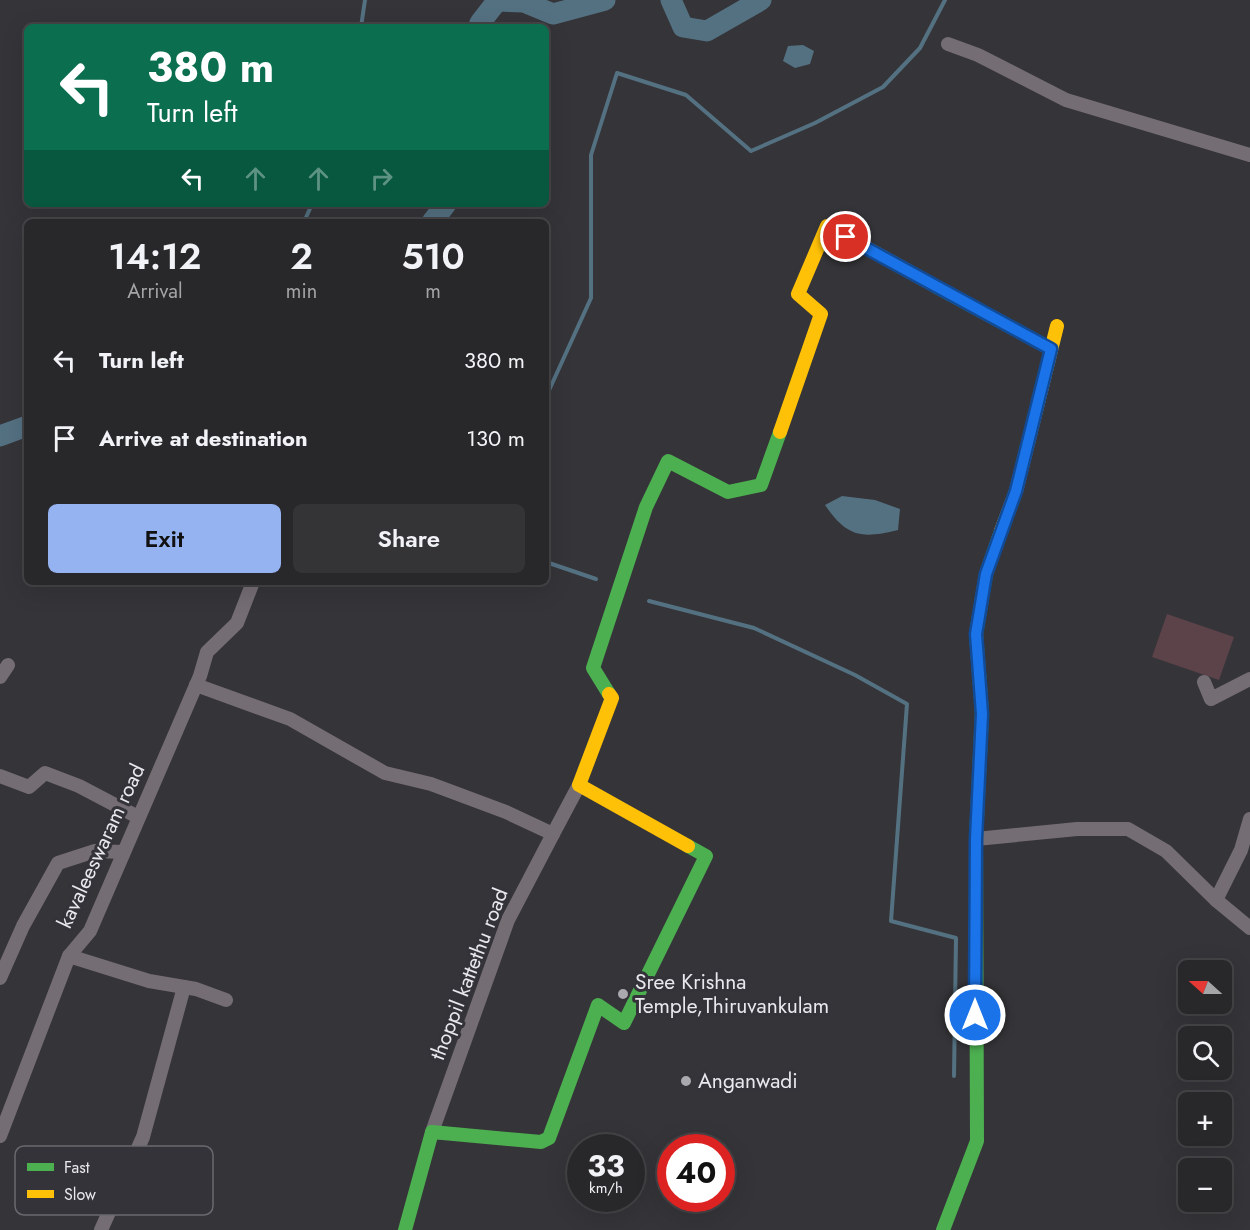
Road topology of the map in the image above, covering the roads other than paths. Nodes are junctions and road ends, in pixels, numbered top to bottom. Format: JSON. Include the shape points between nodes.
{"nodes":[{"id":1,"x":948,"y":44,"type":"dead end"},
{"id":2,"x":1250,"y":155,"type":"edge"},
{"id":3,"x":1057,"y":326,"type":"dead end"},
{"id":4,"x":1051,"y":349,"type":"junction"},
{"id":5,"x":252,"y":585,"type":"edge"},
{"id":6,"x":1250,"y":679,"type":"edge"},
{"id":7,"x":1204,"y":682,"type":"dead end"},
{"id":8,"x":196,"y":685,"type":"junction"},
{"id":9,"x":0,"y":776,"type":"edge"},
{"id":10,"x":579,"y":785,"type":"junction"},
{"id":11,"x":138,"y":817,"type":"junction"},
{"id":12,"x":1250,"y":819,"type":"edge"},
{"id":13,"x":553,"y":834,"type":"junction"},
{"id":14,"x":976,"y":839,"type":"junction"},
{"id":15,"x":123,"y":852,"type":"junction"},
{"id":16,"x":1216,"y":900,"type":"junction"},
{"id":17,"x":1250,"y":928,"type":"edge"},
{"id":18,"x":69,"y":956,"type":"junction"},
{"id":19,"x":0,"y":978,"type":"edge"},
{"id":20,"x":184,"y":987,"type":"junction"},
{"id":21,"x":226,"y":1000,"type":"dead end"},
{"id":22,"x":432,"y":1132,"type":"junction"},
{"id":23,"x":0,"y":1136,"type":"edge"},
{"id":24,"x":140,"y":1146,"type":"edge"},
{"id":25,"x":108,"y":1215,"type":"edge"},
{"id":26,"x":101,"y":1230,"type":"edge"},
{"id":27,"x":405,"y":1230,"type":"edge"},
{"id":28,"x":943,"y":1230,"type":"edge"}],
"edges":[{"from":1,"to":2,"type":"street","via":[[1066,99]]},
{"from":3,"to":4,"type":"street"},
{"from":4,"to":10,"type":"street","via":[[827,226],[798,294],[821,314],[761,485],[728,492],[668,461],[646,507],[593,669],[612,698]]},
{"from":4,"to":14,"type":"street","via":[[1016,491],[986,574],[978,624],[982,714]]},
{"from":5,"to":8,"type":"street","name":"kavaleeswaram road","via":[[237,623],[207,652]]},
{"from":6,"to":7,"type":"street","via":[[1211,699]]},
{"from":8,"to":11,"type":"street","name":"kavaleeswaram road"},
{"from":8,"to":13,"type":"street","via":[[290,719],[385,773],[431,784]]},
{"from":9,"to":11,"type":"street","via":[[29,787],[45,773]]},
{"from":10,"to":13,"type":"street","name":"thoppil kattethu road"},
{"from":10,"to":22,"type":"street","via":[[706,856],[624,1023],[598,1005],[549,1137],[541,1142]]},
{"from":11,"to":15,"type":"street","name":"kavaleeswaram road"},
{"from":12,"to":16,"type":"street","via":[[1241,849]]},
{"from":13,"to":22,"type":"street","name":"thoppil kattethu road","via":[[508,920]]},
{"from":14,"to":16,"type":"street","via":[[1077,829],[1128,829],[1166,851]]},
{"from":14,"to":28,"type":"street","via":[[977,1141]]},
{"from":15,"to":18,"type":"street","name":"kavaleeswaram road","via":[[90,931]]},
{"from":15,"to":19,"type":"street","via":[[95,851],[58,863]]},
{"from":16,"to":17,"type":"street"},
{"from":18,"to":20,"type":"street","via":[[149,981]]},
{"from":18,"to":23,"type":"street","name":"kavaleeswaram road"},
{"from":20,"to":21,"type":"street"},
{"from":20,"to":24,"type":"street"},
{"from":22,"to":27,"type":"street"},
{"from":25,"to":26,"type":"street"}]}
